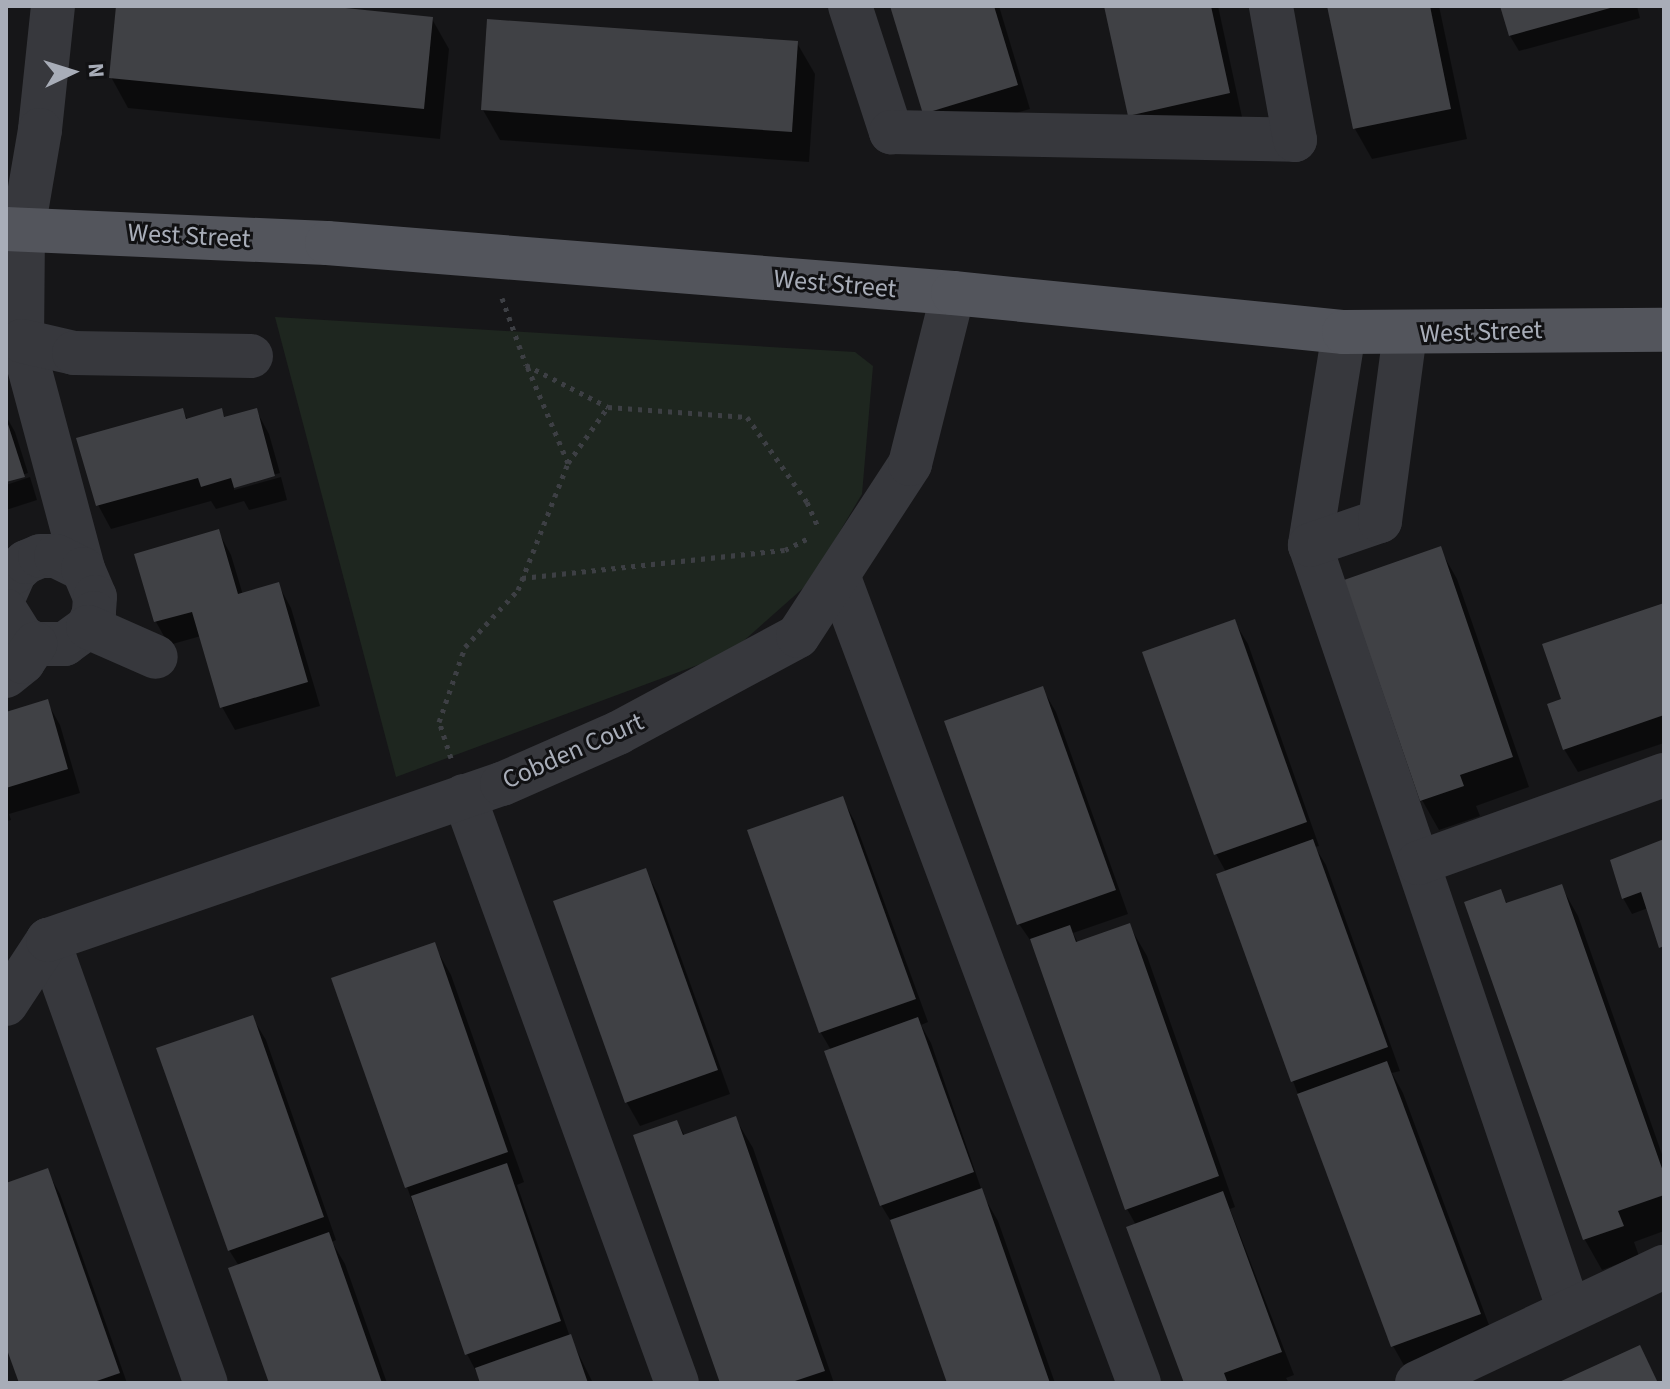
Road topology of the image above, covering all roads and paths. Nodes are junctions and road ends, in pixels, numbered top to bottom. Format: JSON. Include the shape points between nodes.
{"nodes":[{"id":1,"x":53,"y":6,"type":"edge"},
{"id":2,"x":850,"y":6,"type":"edge"},
{"id":3,"x":1271,"y":6,"type":"edge"},
{"id":4,"x":14,"y":229,"type":"edge"},
{"id":5,"x":487,"y":255,"type":"junction"},
{"id":6,"x":953,"y":293,"type":"junction"},
{"id":7,"x":1664,"y":330,"type":"edge"},
{"id":8,"x":1344,"y":332,"type":"junction"},
{"id":9,"x":1405,"y":334,"type":"junction"},
{"id":10,"x":22,"y":341,"type":"junction"},
{"id":11,"x":251,"y":356,"type":"dead end"},
{"id":12,"x":526,"y":365,"type":"junction"},
{"id":13,"x":608,"y":407,"type":"junction"},
{"id":14,"x":568,"y":463,"type":"junction"},
{"id":15,"x":1310,"y":545,"type":"junction"},
{"id":16,"x":83,"y":569,"type":"junction"},
{"id":17,"x":838,"y":575,"type":"junction"},
{"id":18,"x":522,"y":578,"type":"junction"},
{"id":19,"x":6,"y":592,"type":"edge"},
{"id":20,"x":6,"y":611,"type":"edge"},
{"id":21,"x":88,"y":627,"type":"junction"},
{"id":22,"x":35,"y":644,"type":"junction"},
{"id":23,"x":156,"y":657,"type":"dead end"},
{"id":24,"x":6,"y":676,"type":"edge"},
{"id":25,"x":1664,"y":775,"type":"edge"},
{"id":26,"x":464,"y":796,"type":"junction"},
{"id":27,"x":1418,"y":863,"type":"junction"},
{"id":28,"x":48,"y":940,"type":"junction"},
{"id":29,"x":6,"y":1004,"type":"edge"},
{"id":30,"x":1664,"y":1267,"type":"edge"},
{"id":31,"x":1569,"y":1310,"type":"junction"},
{"id":32,"x":206,"y":1383,"type":"edge"},
{"id":33,"x":677,"y":1383,"type":"edge"},
{"id":34,"x":1139,"y":1383,"type":"edge"},
{"id":35,"x":1417,"y":1383,"type":"edge"}],
"edges":[{"from":1,"to":4,"type":"street","via":[[40,130]]},
{"from":2,"to":3,"type":"street","via":[[891,132],[1295,140]]},
{"from":4,"to":5,"type":"main road","name":"West Street"},
{"from":4,"to":10,"type":"street"},
{"from":5,"to":6,"type":"main road","name":"West Street"},
{"from":5,"to":12,"type":"path"},
{"from":6,"to":8,"type":"main road","name":"West Street"},
{"from":6,"to":17,"type":"street","name":"Cobden Court","via":[[910,464]]},
{"from":7,"to":9,"type":"main road","name":"West Street"},
{"from":8,"to":9,"type":"main road","name":"West Street"},
{"from":8,"to":15,"type":"street"},
{"from":9,"to":15,"type":"street","via":[[1380,521]]},
{"from":10,"to":11,"type":"street","via":[[74,353]]},
{"from":10,"to":16,"type":"street"},
{"from":12,"to":13,"type":"path"},
{"from":12,"to":14,"type":"path"},
{"from":13,"to":14,"type":"path"},
{"from":13,"to":18,"type":"path","via":[[747,417],[807,502],[820,533],[785,550]]},
{"from":14,"to":18,"type":"path"},
{"from":15,"to":27,"type":"street"},
{"from":16,"to":19,"type":"street","via":[[70,560],[40,556],[15,572]]},
{"from":16,"to":21,"type":"street","via":[[95,597]]},
{"from":17,"to":26,"type":"street","name":"Cobden Court","via":[[798,636],[618,733]]},
{"from":17,"to":34,"type":"street"},
{"from":18,"to":26,"type":"path","via":[[518,590],[465,647],[439,722]]},
{"from":20,"to":22,"type":"street","via":[[13,627]]},
{"from":21,"to":22,"type":"street","via":[[65,644]]},
{"from":21,"to":23,"type":"street"},
{"from":22,"to":24,"type":"street"},
{"from":25,"to":27,"type":"street"},
{"from":26,"to":28,"type":"street","name":"Cobden Court"},
{"from":26,"to":33,"type":"street"},
{"from":27,"to":31,"type":"street"},
{"from":28,"to":29,"type":"street"},
{"from":28,"to":32,"type":"street"},
{"from":30,"to":31,"type":"street"},
{"from":31,"to":35,"type":"street"}]}
